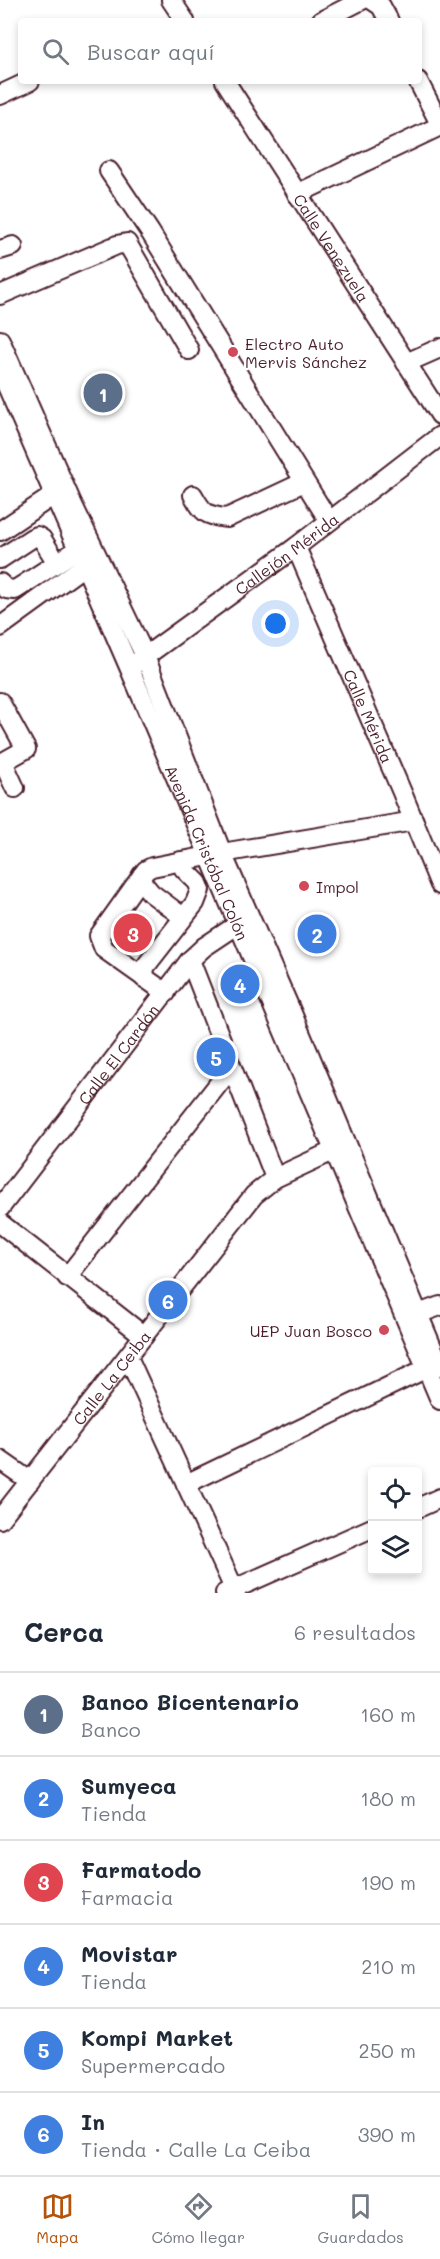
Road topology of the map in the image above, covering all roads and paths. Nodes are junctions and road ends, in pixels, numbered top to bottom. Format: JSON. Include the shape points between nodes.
{"nodes":[{"id":1,"x":171,"y":0,"type":"edge"},
{"id":2,"x":362,"y":0,"type":"edge"},
{"id":3,"x":372,"y":0,"type":"edge"},
{"id":4,"x":183,"y":18,"type":"edge"},
{"id":5,"x":327,"y":18,"type":"edge"},
{"id":6,"x":387,"y":18,"type":"edge"},
{"id":7,"x":24,"y":84,"type":"edge"},
{"id":8,"x":227,"y":84,"type":"edge"},
{"id":9,"x":420,"y":84,"type":"edge"},
{"id":10,"x":0,"y":95,"type":"edge"},
{"id":11,"x":440,"y":125,"type":"edge"},
{"id":12,"x":109,"y":171,"type":"dead end"},
{"id":13,"x":297,"y":194,"type":"junction"},
{"id":14,"x":150,"y":232,"type":"junction"},
{"id":15,"x":127,"y":243,"type":"junction"},
{"id":16,"x":0,"y":295,"type":"edge"},
{"id":17,"x":0,"y":340,"type":"edge"},
{"id":18,"x":440,"y":348,"type":"edge"},
{"id":19,"x":189,"y":350,"type":"dead end"},
{"id":20,"x":406,"y":363,"type":"junction"},
{"id":21,"x":0,"y":370,"type":"edge"},
{"id":22,"x":437,"y":406,"type":"edge"},
{"id":23,"x":440,"y":436,"type":"edge"},
{"id":24,"x":304,"y":482,"type":"junction"},
{"id":25,"x":54,"y":495,"type":"junction"},
{"id":26,"x":193,"y":495,"type":"dead end"},
{"id":27,"x":329,"y":521,"type":"junction"},
{"id":28,"x":0,"y":531,"type":"edge"},
{"id":29,"x":296,"y":547,"type":"junction"},
{"id":30,"x":81,"y":558,"type":"junction"},
{"id":31,"x":0,"y":559,"type":"edge"},
{"id":32,"x":57,"y":563,"type":"junction"},
{"id":33,"x":0,"y":583,"type":"edge"},
{"id":34,"x":0,"y":627,"type":"edge"},
{"id":35,"x":145,"y":656,"type":"junction"},
{"id":36,"x":129,"y":667,"type":"junction"},
{"id":37,"x":0,"y":702,"type":"edge"},
{"id":38,"x":15,"y":788,"type":"dead end"},
{"id":39,"x":414,"y":820,"type":"junction"},
{"id":40,"x":215,"y":855,"type":"junction"},
{"id":41,"x":182,"y":861,"type":"junction"},
{"id":42,"x":142,"y":875,"type":"junction"},
{"id":43,"x":439,"y":878,"type":"edge"},
{"id":44,"x":183,"y":917,"type":"junction"},
{"id":45,"x":244,"y":920,"type":"junction"},
{"id":46,"x":190,"y":960,"type":"junction"},
{"id":47,"x":144,"y":978,"type":"junction"},
{"id":48,"x":166,"y":993,"type":"junction"},
{"id":49,"x":231,"y":1068,"type":"junction"},
{"id":50,"x":333,"y":1151,"type":"junction"},
{"id":51,"x":274,"y":1178,"type":"junction"},
{"id":52,"x":0,"y":1208,"type":"edge"},
{"id":53,"x":0,"y":1222,"type":"edge"},
{"id":54,"x":68,"y":1277,"type":"junction"},
{"id":55,"x":440,"y":1306,"type":"edge"},
{"id":56,"x":418,"y":1314,"type":"junction"},
{"id":57,"x":144,"y":1336,"type":"junction"},
{"id":58,"x":128,"y":1357,"type":"junction"},
{"id":59,"x":433,"y":1367,"type":"edge"},
{"id":60,"x":440,"y":1400,"type":"edge"},
{"id":61,"x":0,"y":1460,"type":"edge"},
{"id":62,"x":30,"y":1481,"type":"junction"},
{"id":63,"x":186,"y":1484,"type":"junction"},
{"id":64,"x":440,"y":1498,"type":"edge"},
{"id":65,"x":422,"y":1506,"type":"edge"},
{"id":66,"x":0,"y":1519,"type":"edge"},
{"id":67,"x":368,"y":1529,"type":"edge"},
{"id":68,"x":232,"y":1592,"type":"edge"}],
"edges":[{"from":1,"to":4,"type":"street"},
{"from":2,"to":5,"type":"street"},
{"from":3,"to":6,"type":"street","via":[[381,6]]},
{"from":7,"to":10,"type":"street"},
{"from":8,"to":13,"type":"street","name":"Calle Venezuela"},
{"from":9,"to":11,"type":"street"},
{"from":11,"to":13,"type":"street"},
{"from":12,"to":14,"type":"street"},
{"from":13,"to":20,"type":"street","name":"Calle Venezuela"},
{"from":14,"to":15,"type":"street"},
{"from":14,"to":24,"type":"street"},
{"from":15,"to":16,"type":"street"},
{"from":15,"to":19,"type":"street"},
{"from":17,"to":35,"type":"street","name":"Avenida Cristóbal Colón"},
{"from":18,"to":20,"type":"street"},
{"from":20,"to":22,"type":"street","name":"Calle Venezuela"},
{"from":21,"to":25,"type":"street","name":"Avenida Cristóbal Colón"},
{"from":23,"to":27,"type":"street","name":"Callejón Mérida"},
{"from":24,"to":26,"type":"street","via":[[227,518],[202,512]]},
{"from":24,"to":27,"type":"street"},
{"from":25,"to":28,"type":"street"},
{"from":25,"to":30,"type":"street","name":"Avenida Cristóbal Colón"},
{"from":27,"to":29,"type":"street","name":"Callejón Mérida"},
{"from":29,"to":35,"type":"street","name":"Callejón Mérida"},
{"from":29,"to":39,"type":"street","name":"Calle Mérida"},
{"from":30,"to":32,"type":"street"},
{"from":30,"to":34,"type":"street"},
{"from":30,"to":36,"type":"street","name":"Avenida Cristóbal Colón"},
{"from":31,"to":32,"type":"street","via":[[38,536]]},
{"from":32,"to":33,"type":"street","via":[[15,590]]},
{"from":35,"to":36,"type":"street","name":"Callejón Mérida"},
{"from":35,"to":40,"type":"street","name":"Avenida Cristóbal Colón"},
{"from":36,"to":40,"type":"street","name":"Avenida Cristóbal Colón"},
{"from":37,"to":38,"type":"street","via":[[26,749],[3,762]]},
{"from":39,"to":40,"type":"street"},
{"from":39,"to":43,"type":"street","name":"Calle Mérida"},
{"from":40,"to":41,"type":"street"},
{"from":40,"to":45,"type":"street","name":"Avenida Cristóbal Colón"},
{"from":41,"to":42,"type":"street","via":[[152,867]]},
{"from":41,"to":44,"type":"street","via":[[200,890]]},
{"from":42,"to":44,"type":"street","via":[[141,881],[151,893]]},
{"from":42,"to":47,"type":"street","via":[[99,936],[104,949]]},
{"from":44,"to":47,"type":"street","via":[[145,967]]},
{"from":45,"to":46,"type":"street","name":"Calle El Cardón"},
{"from":45,"to":50,"type":"street","name":"Avenida Cristóbal Colón"},
{"from":45,"to":56,"type":"street","name":"Avenida Cristóbal Colón"},
{"from":46,"to":48,"type":"street","name":"Calle El Cardón"},
{"from":46,"to":49,"type":"street"},
{"from":47,"to":48,"type":"street"},
{"from":48,"to":52,"type":"street","name":"Calle El Cardón"},
{"from":49,"to":51,"type":"street"},
{"from":49,"to":54,"type":"street"},
{"from":50,"to":51,"type":"street","name":"Calle La Ceiba"},
{"from":50,"to":59,"type":"street","name":"Avenida Cristóbal Colón"},
{"from":51,"to":57,"type":"street","name":"Calle La Ceiba","via":[[254,1195]]},
{"from":53,"to":54,"type":"street"},
{"from":54,"to":57,"type":"street"},
{"from":55,"to":56,"type":"street"},
{"from":56,"to":59,"type":"street","name":"Avenida Cristóbal Colón"},
{"from":57,"to":58,"type":"street","name":"Calle La Ceiba"},
{"from":58,"to":62,"type":"street","name":"Calle La Ceiba"},
{"from":58,"to":63,"type":"street"},
{"from":59,"to":60,"type":"street","name":"Avenida Cristóbal Colón"},
{"from":59,"to":63,"type":"street"},
{"from":61,"to":62,"type":"street"},
{"from":62,"to":66,"type":"street","name":"Calle La Ceiba"},
{"from":63,"to":68,"type":"street"},
{"from":64,"to":65,"type":"street"},
{"from":67,"to":68,"type":"street"}]}
